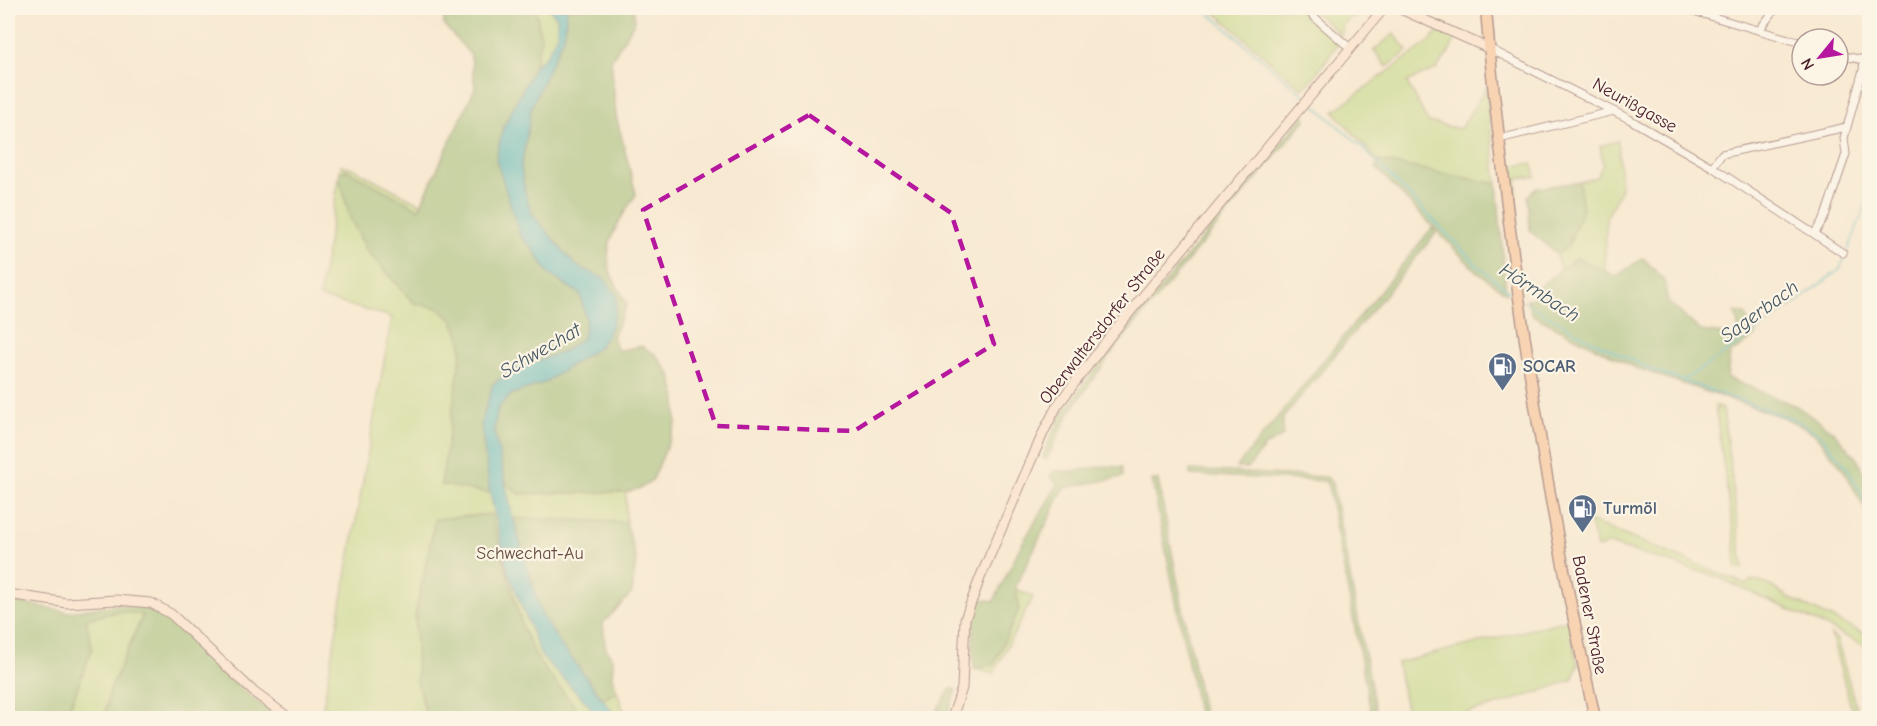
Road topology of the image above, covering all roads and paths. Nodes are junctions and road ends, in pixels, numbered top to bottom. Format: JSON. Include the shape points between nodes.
{"nodes":[{"id":1,"x":1304,"y":8,"type":"edge"},
{"id":2,"x":1384,"y":8,"type":"edge"},
{"id":3,"x":1398,"y":8,"type":"edge"},
{"id":4,"x":1486,"y":8,"type":"edge"},
{"id":5,"x":1683,"y":8,"type":"edge"},
{"id":6,"x":1776,"y":8,"type":"edge"},
{"id":7,"x":1760,"y":29,"type":"junction"},
{"id":8,"x":1790,"y":39,"type":"edge"},
{"id":9,"x":1350,"y":48,"type":"junction"},
{"id":10,"x":1490,"y":49,"type":"junction"},
{"id":11,"x":1850,"y":56,"type":"edge"},
{"id":12,"x":1867,"y":59,"type":"edge"},
{"id":13,"x":1614,"y":111,"type":"junction"},
{"id":14,"x":1847,"y":127,"type":"junction"},
{"id":15,"x":1499,"y":139,"type":"junction"},
{"id":16,"x":1712,"y":167,"type":"junction"},
{"id":17,"x":1815,"y":233,"type":"junction"},
{"id":18,"x":1843,"y":253,"type":"dead end"},
{"id":19,"x":8,"y":594,"type":"edge"},
{"id":20,"x":289,"y":718,"type":"edge"},
{"id":21,"x":952,"y":718,"type":"edge"},
{"id":22,"x":1595,"y":718,"type":"edge"}],
"edges":[{"from":1,"to":9,"type":"street"},
{"from":2,"to":9,"type":"street","name":"Oberwaltersdorfer Straße"},
{"from":3,"to":10,"type":"street","name":"Neurißgasse"},
{"from":4,"to":10,"type":"main road","name":"Badener Straße"},
{"from":5,"to":7,"type":"street"},
{"from":6,"to":7,"type":"street"},
{"from":7,"to":8,"type":"street"},
{"from":9,"to":21,"type":"street","name":"Oberwaltersdorfer Straße","via":[[1114,331],[1057,406],[965,619],[962,688]]},
{"from":10,"to":13,"type":"street","name":"Neurißgasse"},
{"from":10,"to":15,"type":"main road","name":"Badener Straße"},
{"from":11,"to":12,"type":"street"},
{"from":12,"to":14,"type":"street"},
{"from":13,"to":15,"type":"street"},
{"from":13,"to":16,"type":"street","name":"Neurißgasse"},
{"from":14,"to":16,"type":"street","via":[[1722,154]]},
{"from":14,"to":17,"type":"street","via":[[1846,154],[1825,216]]},
{"from":15,"to":22,"type":"main road","name":"Badener Straße","via":[[1524,340],[1553,514]]},
{"from":16,"to":17,"type":"street","name":"Neurißgasse"},
{"from":17,"to":18,"type":"street","name":"Neurißgasse"},
{"from":19,"to":20,"type":"street","via":[[67,603],[151,603],[171,614],[255,693]]}]}
